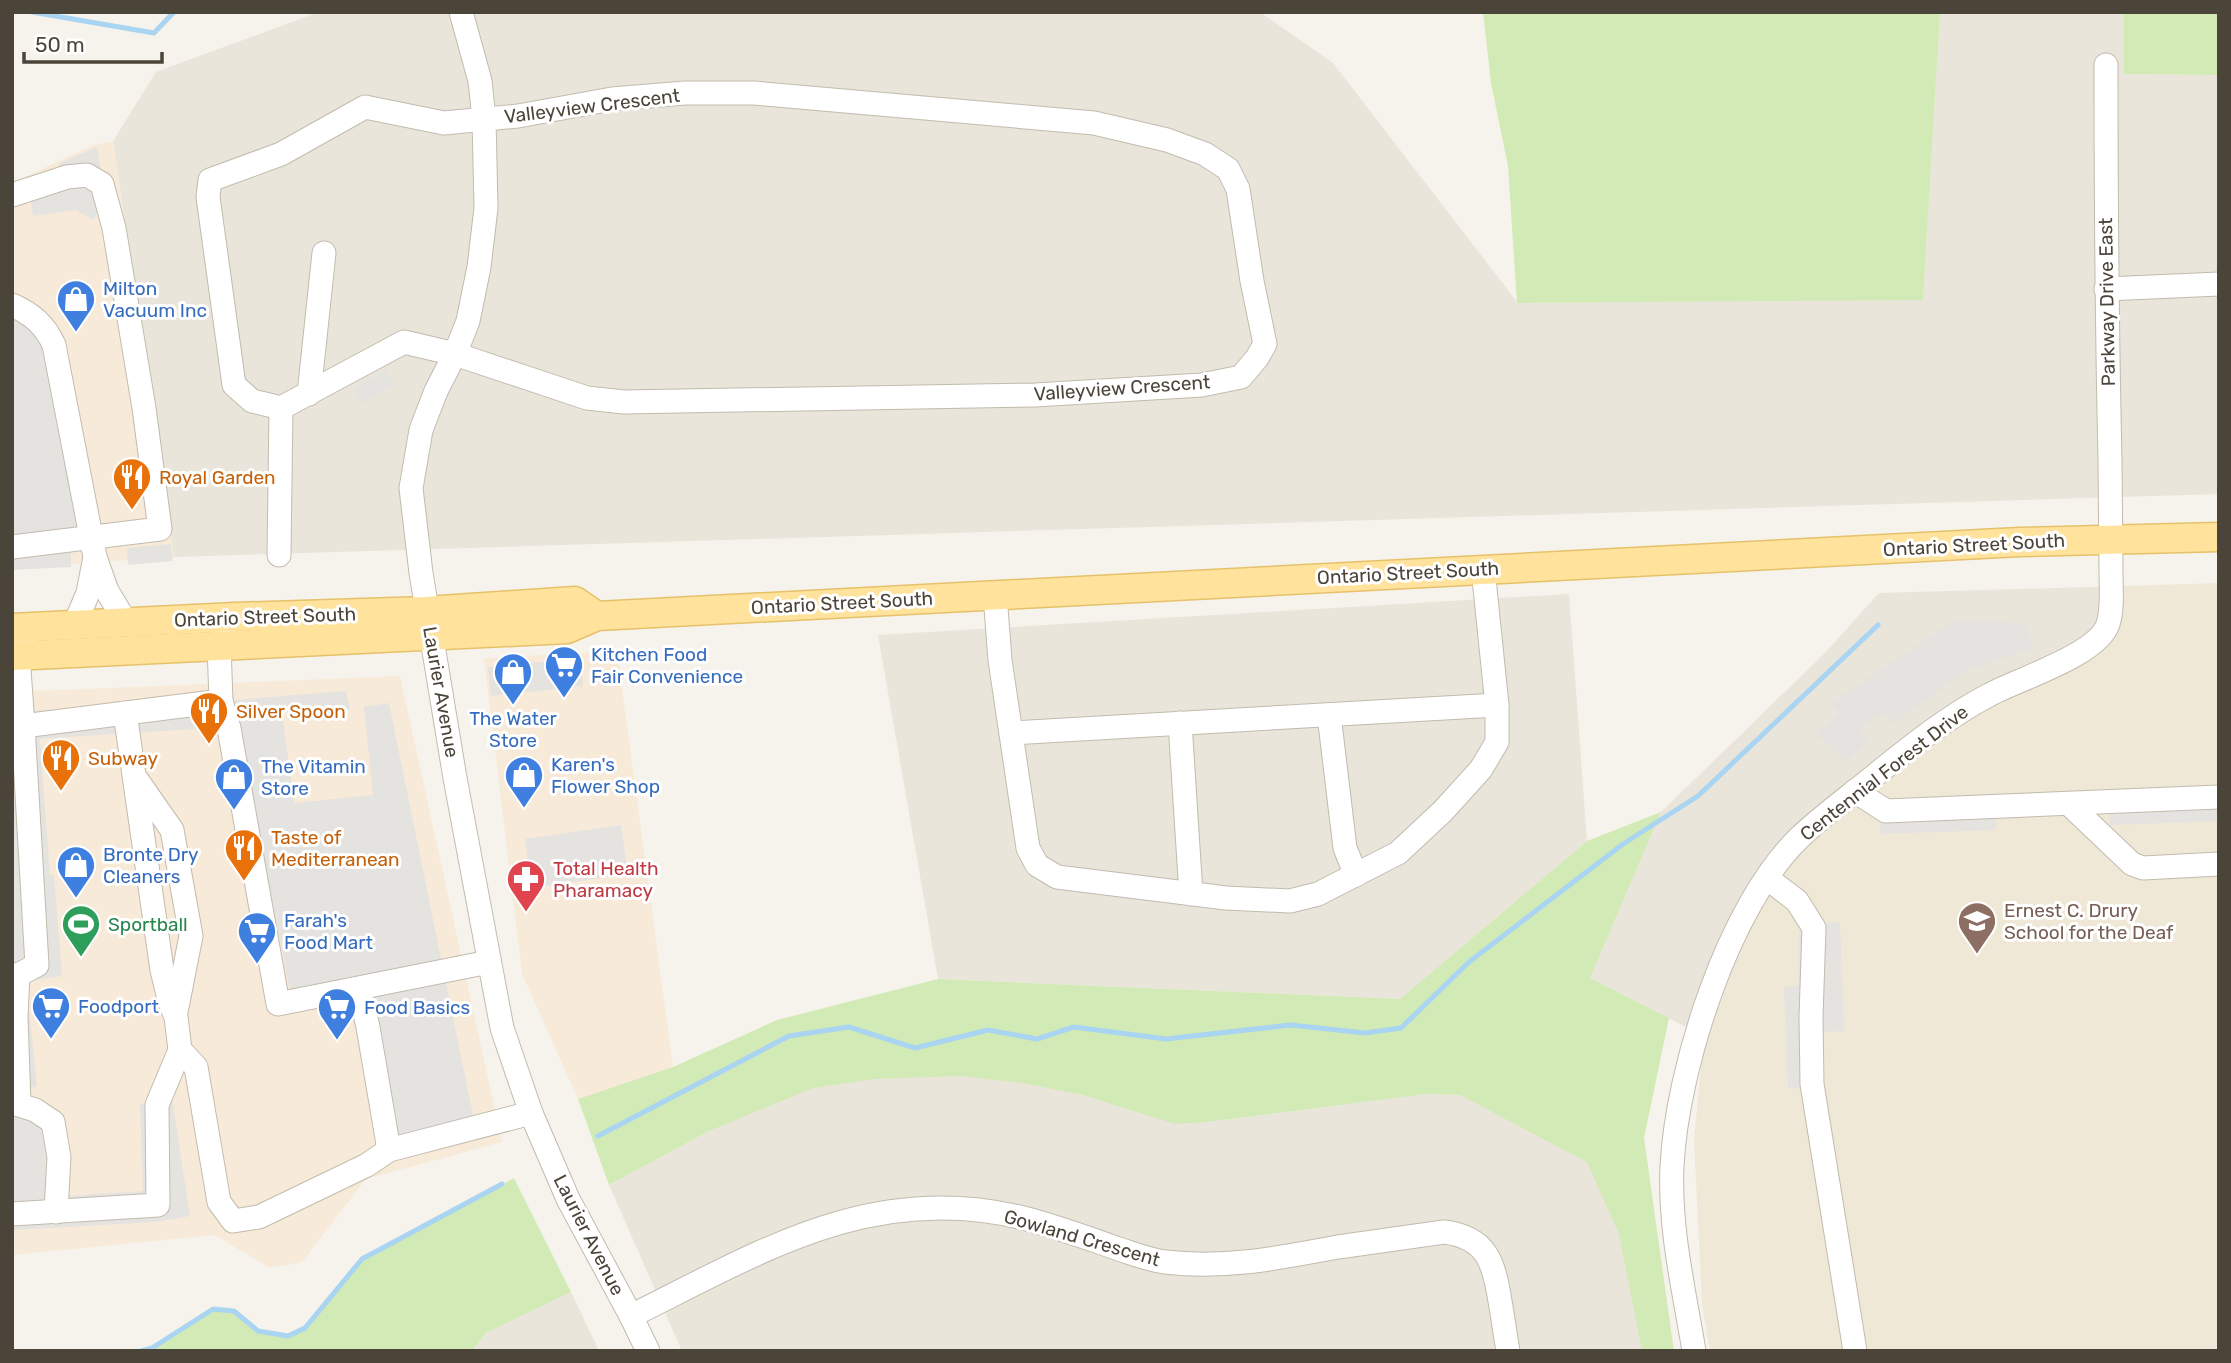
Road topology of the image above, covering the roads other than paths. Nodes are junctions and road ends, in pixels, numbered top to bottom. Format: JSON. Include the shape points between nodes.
{"nodes":[{"id":1,"x":461,"y":12,"type":"edge"},
{"id":2,"x":2106,"y":65,"type":"dead end"},
{"id":3,"x":484,"y":119,"type":"junction"},
{"id":4,"x":12,"y":195,"type":"edge"},
{"id":5,"x":324,"y":253,"type":"dead end"},
{"id":6,"x":2219,"y":284,"type":"edge"},
{"id":7,"x":2106,"y":289,"type":"junction"},
{"id":8,"x":12,"y":305,"type":"edge"},
{"id":9,"x":455,"y":354,"type":"junction"},
{"id":10,"x":309,"y":394,"type":"junction"},
{"id":11,"x":281,"y":408,"type":"junction"},
{"id":12,"x":2219,"y":537,"type":"edge"},
{"id":13,"x":2111,"y":539,"type":"junction"},
{"id":14,"x":12,"y":547,"type":"edge"},
{"id":15,"x":93,"y":547,"type":"junction"},
{"id":16,"x":279,"y":555,"type":"dead end"},
{"id":17,"x":1483,"y":569,"type":"junction"},
{"id":18,"x":995,"y":594,"type":"junction"},
{"id":19,"x":235,"y":617,"type":"junction"},
{"id":20,"x":429,"y":623,"type":"junction"},
{"id":21,"x":127,"y":624,"type":"junction"},
{"id":22,"x":74,"y":626,"type":"junction"},
{"id":23,"x":18,"y":642,"type":"edge"},
{"id":24,"x":219,"y":645,"type":"junction"},
{"id":25,"x":222,"y":701,"type":"junction"},
{"id":26,"x":1497,"y":705,"type":"junction"},
{"id":27,"x":125,"y":713,"type":"junction"},
{"id":28,"x":1329,"y":715,"type":"junction"},
{"id":29,"x":1180,"y":723,"type":"junction"},
{"id":30,"x":18,"y":727,"type":"edge"},
{"id":31,"x":1011,"y":733,"type":"junction"},
{"id":32,"x":135,"y":778,"type":"junction"},
{"id":33,"x":1855,"y":791,"type":"junction"},
{"id":34,"x":2219,"y":797,"type":"edge"},
{"id":35,"x":2069,"y":804,"type":"junction"},
{"id":36,"x":2219,"y":864,"type":"edge"},
{"id":37,"x":1356,"y":875,"type":"junction"},
{"id":38,"x":1767,"y":878,"type":"junction"},
{"id":39,"x":1191,"y":894,"type":"junction"},
{"id":40,"x":489,"y":962,"type":"junction"},
{"id":41,"x":15,"y":975,"type":"edge"},
{"id":42,"x":359,"y":989,"type":"junction"},
{"id":43,"x":176,"y":1017,"type":"junction"},
{"id":44,"x":180,"y":1050,"type":"junction"},
{"id":45,"x":531,"y":1113,"type":"junction"},
{"id":46,"x":389,"y":1150,"type":"junction"},
{"id":47,"x":56,"y":1212,"type":"junction"},
{"id":48,"x":12,"y":1214,"type":"edge"},
{"id":49,"x":631,"y":1316,"type":"junction"},
{"id":50,"x":648,"y":1351,"type":"edge"},
{"id":51,"x":1508,"y":1351,"type":"edge"},
{"id":52,"x":1694,"y":1351,"type":"edge"},
{"id":53,"x":1855,"y":1351,"type":"edge"}],
"edges":[{"from":1,"to":3,"type":"street","name":"Laurier Avenue","via":[[480,81]]},
{"from":2,"to":7,"type":"street","name":"Parkway Drive East"},
{"from":3,"to":9,"type":"street","name":"Laurier Avenue","via":[[486,208],[480,267]]},
{"from":3,"to":9,"type":"street","name":"Valleyview Crescent","via":[[612,99],[754,93],[1094,123],[1167,140],[1205,154],[1227,169],[1238,189],[1265,344],[1241,377],[1202,385],[1035,395],[624,402],[587,398]]},
{"from":3,"to":11,"type":"street","name":"Valleyview Crescent","via":[[444,123],[365,107],[281,154],[210,180],[208,197],[234,385],[252,401]]},
{"from":4,"to":15,"type":"street","via":[[87,175],[102,184],[114,228],[160,529]]},
{"from":5,"to":10,"type":"street"},
{"from":6,"to":7,"type":"street"},
{"from":7,"to":13,"type":"street","name":"Parkway Drive East"},
{"from":8,"to":15,"type":"street","via":[[40,323],[54,345]]},
{"from":9,"to":10,"type":"street","name":"Valleyview Crescent","via":[[404,342]]},
{"from":9,"to":20,"type":"street","name":"Laurier Avenue","via":[[421,430],[411,488]]},
{"from":10,"to":11,"type":"street","name":"Valleyview Crescent"},
{"from":11,"to":16,"type":"street"},
{"from":12,"to":13,"type":"main road","name":"Ontario Street South"},
{"from":13,"to":17,"type":"main road","name":"Ontario Street South"},
{"from":13,"to":33,"type":"street","name":"Centennial Forest Drive","via":[[2108,624],[2094,643],[1962,709]]},
{"from":14,"to":15,"type":"street"},
{"from":15,"to":21,"type":"street","via":[[107,591]]},
{"from":15,"to":22,"type":"street","via":[[88,593]]},
{"from":17,"to":18,"type":"main road","name":"Ontario Street South"},
{"from":17,"to":26,"type":"street"},
{"from":18,"to":20,"type":"main road","name":"Ontario Street South","via":[[597,616],[575,601]]},
{"from":18,"to":31,"type":"street"},
{"from":19,"to":20,"type":"main road","name":"Ontario Street South"},
{"from":19,"to":21,"type":"main road","name":"Ontario Street South"},
{"from":19,"to":24,"type":"street"},
{"from":20,"to":24,"type":"main road","name":"Ontario Street South"},
{"from":20,"to":40,"type":"street","name":"Laurier Avenue"},
{"from":21,"to":22,"type":"main road","name":"Ontario Street South"},
{"from":22,"to":23,"type":"main road","name":"Ontario Street South"},
{"from":23,"to":24,"type":"main road","name":"Ontario Street South"},
{"from":23,"to":30,"type":"street"},
{"from":24,"to":25,"type":"street"},
{"from":25,"to":27,"type":"street"},
{"from":25,"to":42,"type":"street","via":[[278,1004]]},
{"from":26,"to":28,"type":"street"},
{"from":26,"to":37,"type":"street","via":[[1497,741],[1480,769],[1398,853]]},
{"from":27,"to":30,"type":"street"},
{"from":27,"to":32,"type":"street"},
{"from":28,"to":29,"type":"street"},
{"from":28,"to":37,"type":"street","via":[[1345,848]]},
{"from":29,"to":31,"type":"street"},
{"from":29,"to":39,"type":"street"},
{"from":30,"to":41,"type":"street","via":[[37,965]]},
{"from":31,"to":39,"type":"street","via":[[1028,848],[1037,865],[1056,877]]},
{"from":32,"to":43,"type":"street","via":[[162,970]]},
{"from":32,"to":43,"type":"street","via":[[172,830],[191,936]]},
{"from":33,"to":35,"type":"street","via":[[1886,811]]},
{"from":33,"to":38,"type":"street","name":"Centennial Forest Drive","via":[[1797,839]]},
{"from":34,"to":35,"type":"street"},
{"from":35,"to":36,"type":"street","via":[[2132,864],[2143,868]]},
{"from":37,"to":39,"type":"street","via":[[1318,894],[1290,901]]},
{"from":38,"to":52,"type":"street","name":"Centennial Forest Drive","via":[[1745,912],[1714,982],[1687,1067],[1680,1106],[1672,1167],[1674,1233]]},
{"from":38,"to":53,"type":"street","via":[[1797,901],[1814,928],[1812,1084]]},
{"from":40,"to":42,"type":"street"},
{"from":40,"to":45,"type":"street","name":"Laurier Avenue","via":[[502,1028]]},
{"from":41,"to":47,"type":"street","via":[[19,1105],[53,1122],[59,1157]]},
{"from":42,"to":46,"type":"street"},
{"from":43,"to":44,"type":"street"},
{"from":44,"to":46,"type":"street","via":[[195,1067],[219,1202],[233,1221],[259,1217]]},
{"from":44,"to":47,"type":"street","via":[[157,1105],[158,1205]]},
{"from":45,"to":46,"type":"street"},
{"from":45,"to":49,"type":"street","name":"Laurier Avenue","via":[[568,1199]]},
{"from":47,"to":48,"type":"street"},
{"from":49,"to":50,"type":"street","name":"Laurier Avenue"},
{"from":49,"to":51,"type":"street","name":"Gowland Crescent","via":[[819,1228],[885,1211],[965,1209],[1022,1217],[1162,1262],[1257,1262],[1444,1232],[1459,1234],[1490,1259]]}]}
